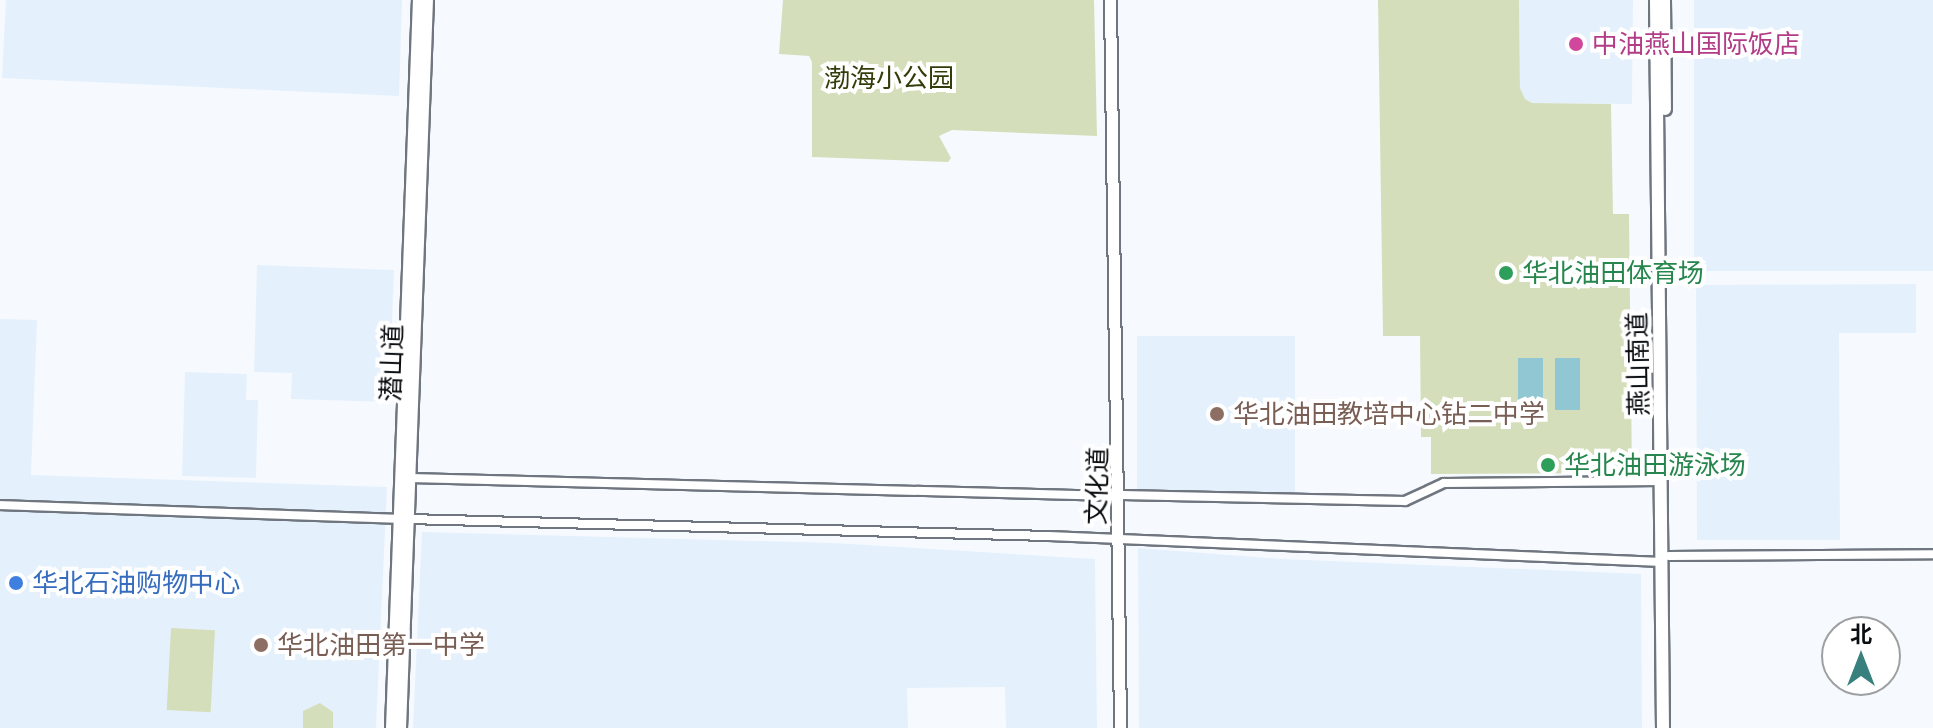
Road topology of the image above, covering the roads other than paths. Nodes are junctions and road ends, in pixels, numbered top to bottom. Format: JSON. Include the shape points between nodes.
{"nodes":[{"id":1,"x":418,"y":0,"type":"edge"},
{"id":2,"x":427,"y":0,"type":"edge"},
{"id":3,"x":1110,"y":0,"type":"edge"},
{"id":4,"x":1117,"y":0,"type":"edge"},
{"id":5,"x":1656,"y":0,"type":"edge"},
{"id":6,"x":1664,"y":0,"type":"edge"},
{"id":7,"x":410,"y":478,"type":"junction"},
{"id":8,"x":1661,"y":481,"type":"junction"},
{"id":9,"x":1118,"y":495,"type":"junction"},
{"id":10,"x":0,"y":505,"type":"edge"},
{"id":11,"x":404,"y":519,"type":"junction"},
{"id":12,"x":1118,"y":539,"type":"junction"},
{"id":13,"x":1933,"y":554,"type":"edge"},
{"id":14,"x":1666,"y":559,"type":"junction"},
{"id":15,"x":391,"y":728,"type":"edge"},
{"id":16,"x":400,"y":728,"type":"edge"},
{"id":17,"x":1120,"y":728,"type":"edge"},
{"id":18,"x":1663,"y":728,"type":"edge"},
{"id":19,"x":1671,"y":728,"type":"edge"}],
"edges":[{"from":1,"to":11,"type":"main road","name":"潜山道"},
{"from":2,"to":7,"type":"main road","name":"潜山道"},
{"from":3,"to":9,"type":"main road","name":"文化道"},
{"from":4,"to":9,"type":"main road","name":"文化道"},
{"from":5,"to":8,"type":"main road","name":"燕山南道"},
{"from":6,"to":14,"type":"main road","name":"燕山南道"},
{"from":7,"to":9,"type":"street"},
{"from":7,"to":11,"type":"main road","name":"潜山道"},
{"from":8,"to":9,"type":"street","via":[[1444,483],[1417,498],[1394,502]]},
{"from":8,"to":14,"type":"main road","name":"燕山南道"},
{"from":9,"to":12,"type":"main road","name":"文化道"},
{"from":10,"to":11,"type":"street"},
{"from":11,"to":12,"type":"street"},
{"from":11,"to":15,"type":"main road","name":"潜山道"},
{"from":11,"to":16,"type":"main road","name":"潜山道"},
{"from":12,"to":14,"type":"street"},
{"from":12,"to":17,"type":"main road","name":"文化道"},
{"from":13,"to":14,"type":"street"},
{"from":14,"to":18,"type":"main road","name":"燕山南道"},
{"from":14,"to":19,"type":"main road","name":"燕山南道"}]}
